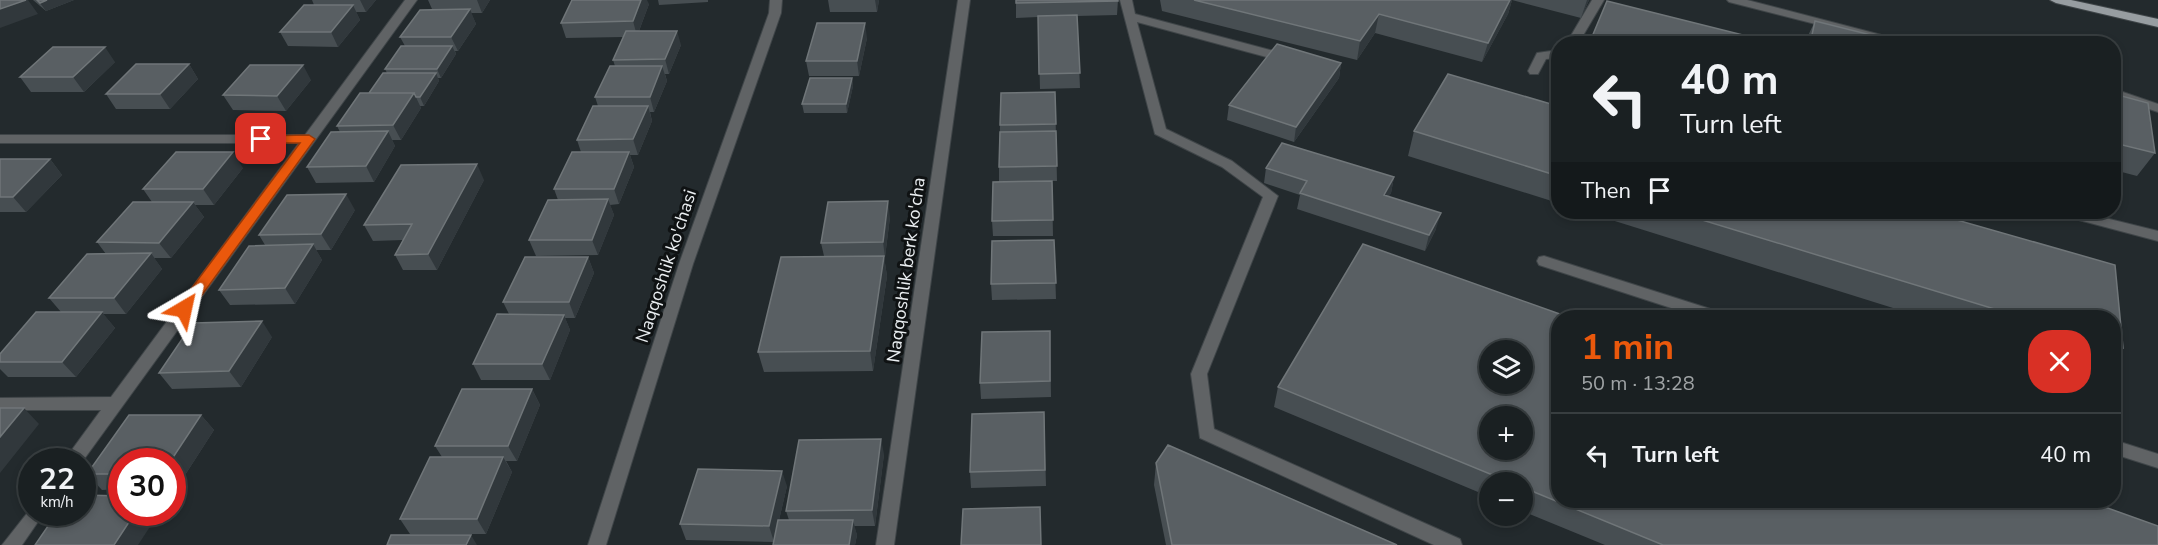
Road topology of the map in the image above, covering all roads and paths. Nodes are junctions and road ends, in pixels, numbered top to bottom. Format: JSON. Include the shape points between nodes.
{"nodes":[{"id":1,"x":411,"y":0,"type":"edge"},
{"id":2,"x":776,"y":0,"type":"edge"},
{"id":3,"x":964,"y":0,"type":"edge"},
{"id":4,"x":1126,"y":0,"type":"edge"},
{"id":5,"x":1599,"y":0,"type":"edge"},
{"id":6,"x":1732,"y":0,"type":"edge"},
{"id":7,"x":2056,"y":0,"type":"edge"},
{"id":8,"x":1130,"y":16,"type":"junction"},
{"id":9,"x":2158,"y":23,"type":"edge"},
{"id":10,"x":1577,"y":36,"type":"edge"},
{"id":11,"x":1878,"y":36,"type":"edge"},
{"id":12,"x":1551,"y":55,"type":"edge"},
{"id":13,"x":1304,"y":63,"type":"edge"},
{"id":14,"x":1534,"y":71,"type":"dead end"},
{"id":15,"x":2121,"y":95,"type":"edge"},
{"id":16,"x":2158,"y":108,"type":"edge"},
{"id":17,"x":0,"y":139,"type":"edge"},
{"id":18,"x":309,"y":139,"type":"junction"},
{"id":19,"x":2092,"y":219,"type":"edge"},
{"id":20,"x":2158,"y":236,"type":"edge"},
{"id":21,"x":1544,"y":261,"type":"dead end"},
{"id":22,"x":1695,"y":310,"type":"edge"},
{"id":23,"x":0,"y":404,"type":"edge"},
{"id":24,"x":115,"y":404,"type":"junction"},
{"id":25,"x":82,"y":448,"type":"edge"},
{"id":26,"x":2121,"y":449,"type":"edge"},
{"id":27,"x":2158,"y":461,"type":"edge"},
{"id":28,"x":25,"y":526,"type":"edge"},
{"id":29,"x":11,"y":545,"type":"edge"},
{"id":30,"x":597,"y":545,"type":"edge"},
{"id":31,"x":885,"y":545,"type":"edge"},
{"id":32,"x":1453,"y":545,"type":"edge"}],
"edges":[{"from":1,"to":18,"type":"street"},
{"from":2,"to":30,"type":"street","name":"Naqqoshlik ko'chasi","via":[[775,13],[686,264]]},
{"from":3,"to":31,"type":"street","name":"Naqqoshlik berk ko'cha"},
{"from":4,"to":8,"type":"street"},
{"from":5,"to":10,"type":"street"},
{"from":6,"to":11,"type":"street"},
{"from":7,"to":9,"type":"main road"},
{"from":8,"to":13,"type":"street"},
{"from":8,"to":32,"type":"street","via":[[1160,131],[1227,164],[1270,196],[1199,374],[1206,434]]},
{"from":12,"to":14,"type":"street","via":[[1541,56]]},
{"from":15,"to":16,"type":"street"},
{"from":17,"to":18,"type":"street"},
{"from":18,"to":24,"type":"street"},
{"from":19,"to":20,"type":"street"},
{"from":21,"to":22,"type":"street"},
{"from":23,"to":24,"type":"street"},
{"from":24,"to":25,"type":"street"},
{"from":26,"to":27,"type":"street"},
{"from":28,"to":29,"type":"street"}]}
